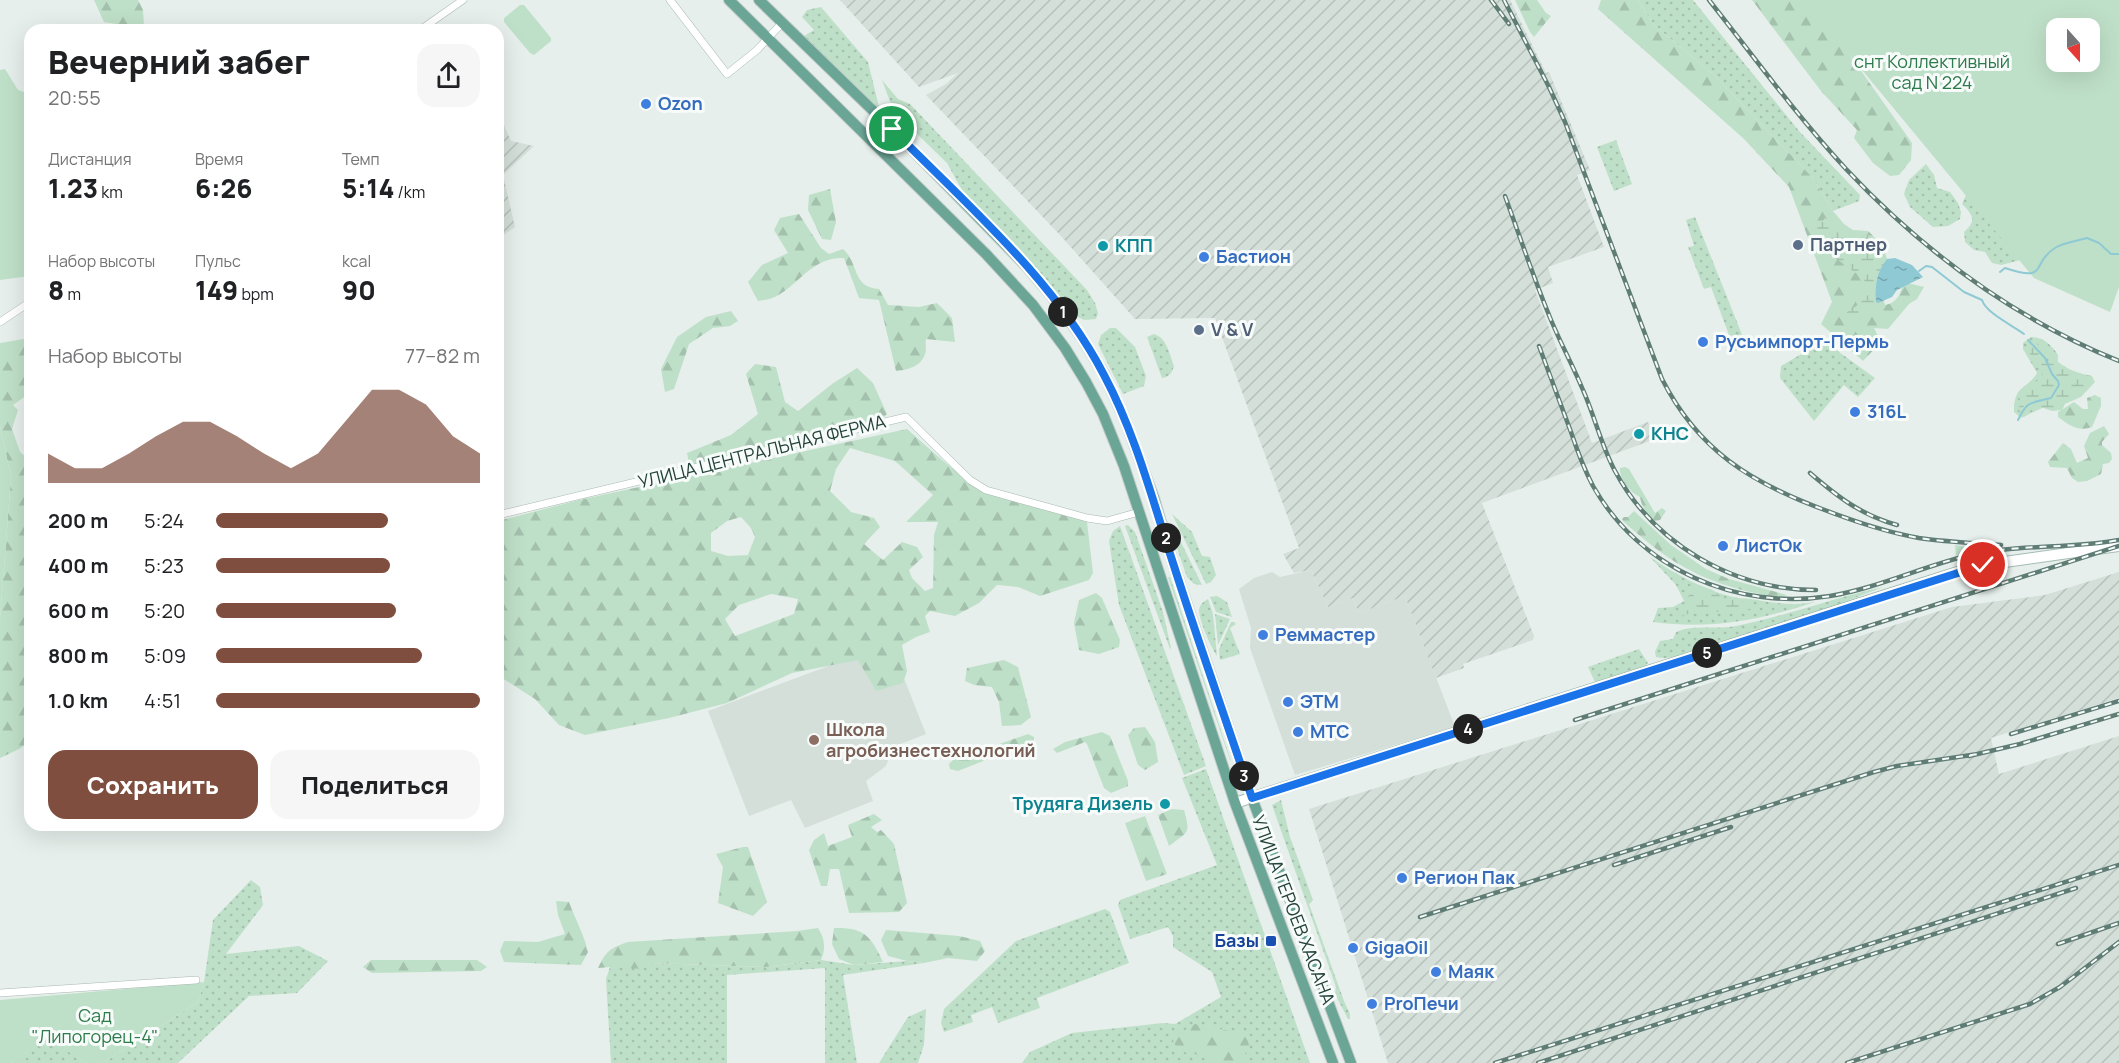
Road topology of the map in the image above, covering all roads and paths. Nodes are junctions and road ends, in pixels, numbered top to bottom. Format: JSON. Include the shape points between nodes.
{"nodes":[{"id":1,"x":463,"y":0,"type":"edge"},
{"id":2,"x":670,"y":0,"type":"edge"},
{"id":3,"x":729,"y":0,"type":"edge"},
{"id":4,"x":759,"y":0,"type":"edge"},
{"id":5,"x":782,"y":23,"type":"junction"},
{"id":6,"x":429,"y":24,"type":"edge"},
{"id":7,"x":769,"y":38,"type":"junction"},
{"id":8,"x":24,"y":306,"type":"edge"},
{"id":9,"x":0,"y":322,"type":"edge"},
{"id":10,"x":1140,"y":512,"type":"junction"},
{"id":11,"x":504,"y":515,"type":"edge"},
{"id":12,"x":2119,"y":546,"type":"edge"},
{"id":13,"x":1252,"y":798,"type":"junction"},
{"id":14,"x":1235,"y":803,"type":"junction"},
{"id":15,"x":196,"y":980,"type":"dead end"},
{"id":16,"x":0,"y":993,"type":"edge"},
{"id":17,"x":1333,"y":1063,"type":"edge"},
{"id":18,"x":1351,"y":1063,"type":"edge"}],
"edges":[{"from":1,"to":6,"type":"street"},
{"from":2,"to":7,"type":"street","via":[[727,74]]},
{"from":3,"to":7,"type":"main road","name":"УЛИЦА ГЕРОЕВ ХАСАНА"},
{"from":4,"to":5,"type":"main road","name":"УЛИЦА ГЕРОЕВ ХАСАНА"},
{"from":5,"to":7,"type":"street"},
{"from":5,"to":13,"type":"main road","name":"УЛИЦА ГЕРОЕВ ХАСАНА","via":[[1028,268],[1082,338],[1104,374],[1154,498]]},
{"from":7,"to":10,"type":"main road","name":"УЛИЦА ГЕРОЕВ ХАСАНА","via":[[1033,305],[1065,348],[1103,414]]},
{"from":8,"to":9,"type":"street"},
{"from":10,"to":11,"type":"street","name":"УЛИЦА ЦЕНТРАЛЬНАЯ ФЕРМА","via":[[1107,521],[986,490],[970,480],[906,417]]},
{"from":10,"to":14,"type":"main road","name":"УЛИЦА ГЕРОЕВ ХАСАНА"},
{"from":12,"to":13,"type":"main road","via":[[1966,569]]},
{"from":13,"to":14,"type":"main road"},
{"from":13,"to":18,"type":"main road","name":"УЛИЦА ГЕРОЕВ ХАСАНА"},
{"from":14,"to":17,"type":"main road","name":"УЛИЦА ГЕРОЕВ ХАСАНА"},
{"from":15,"to":16,"type":"street"}]}
